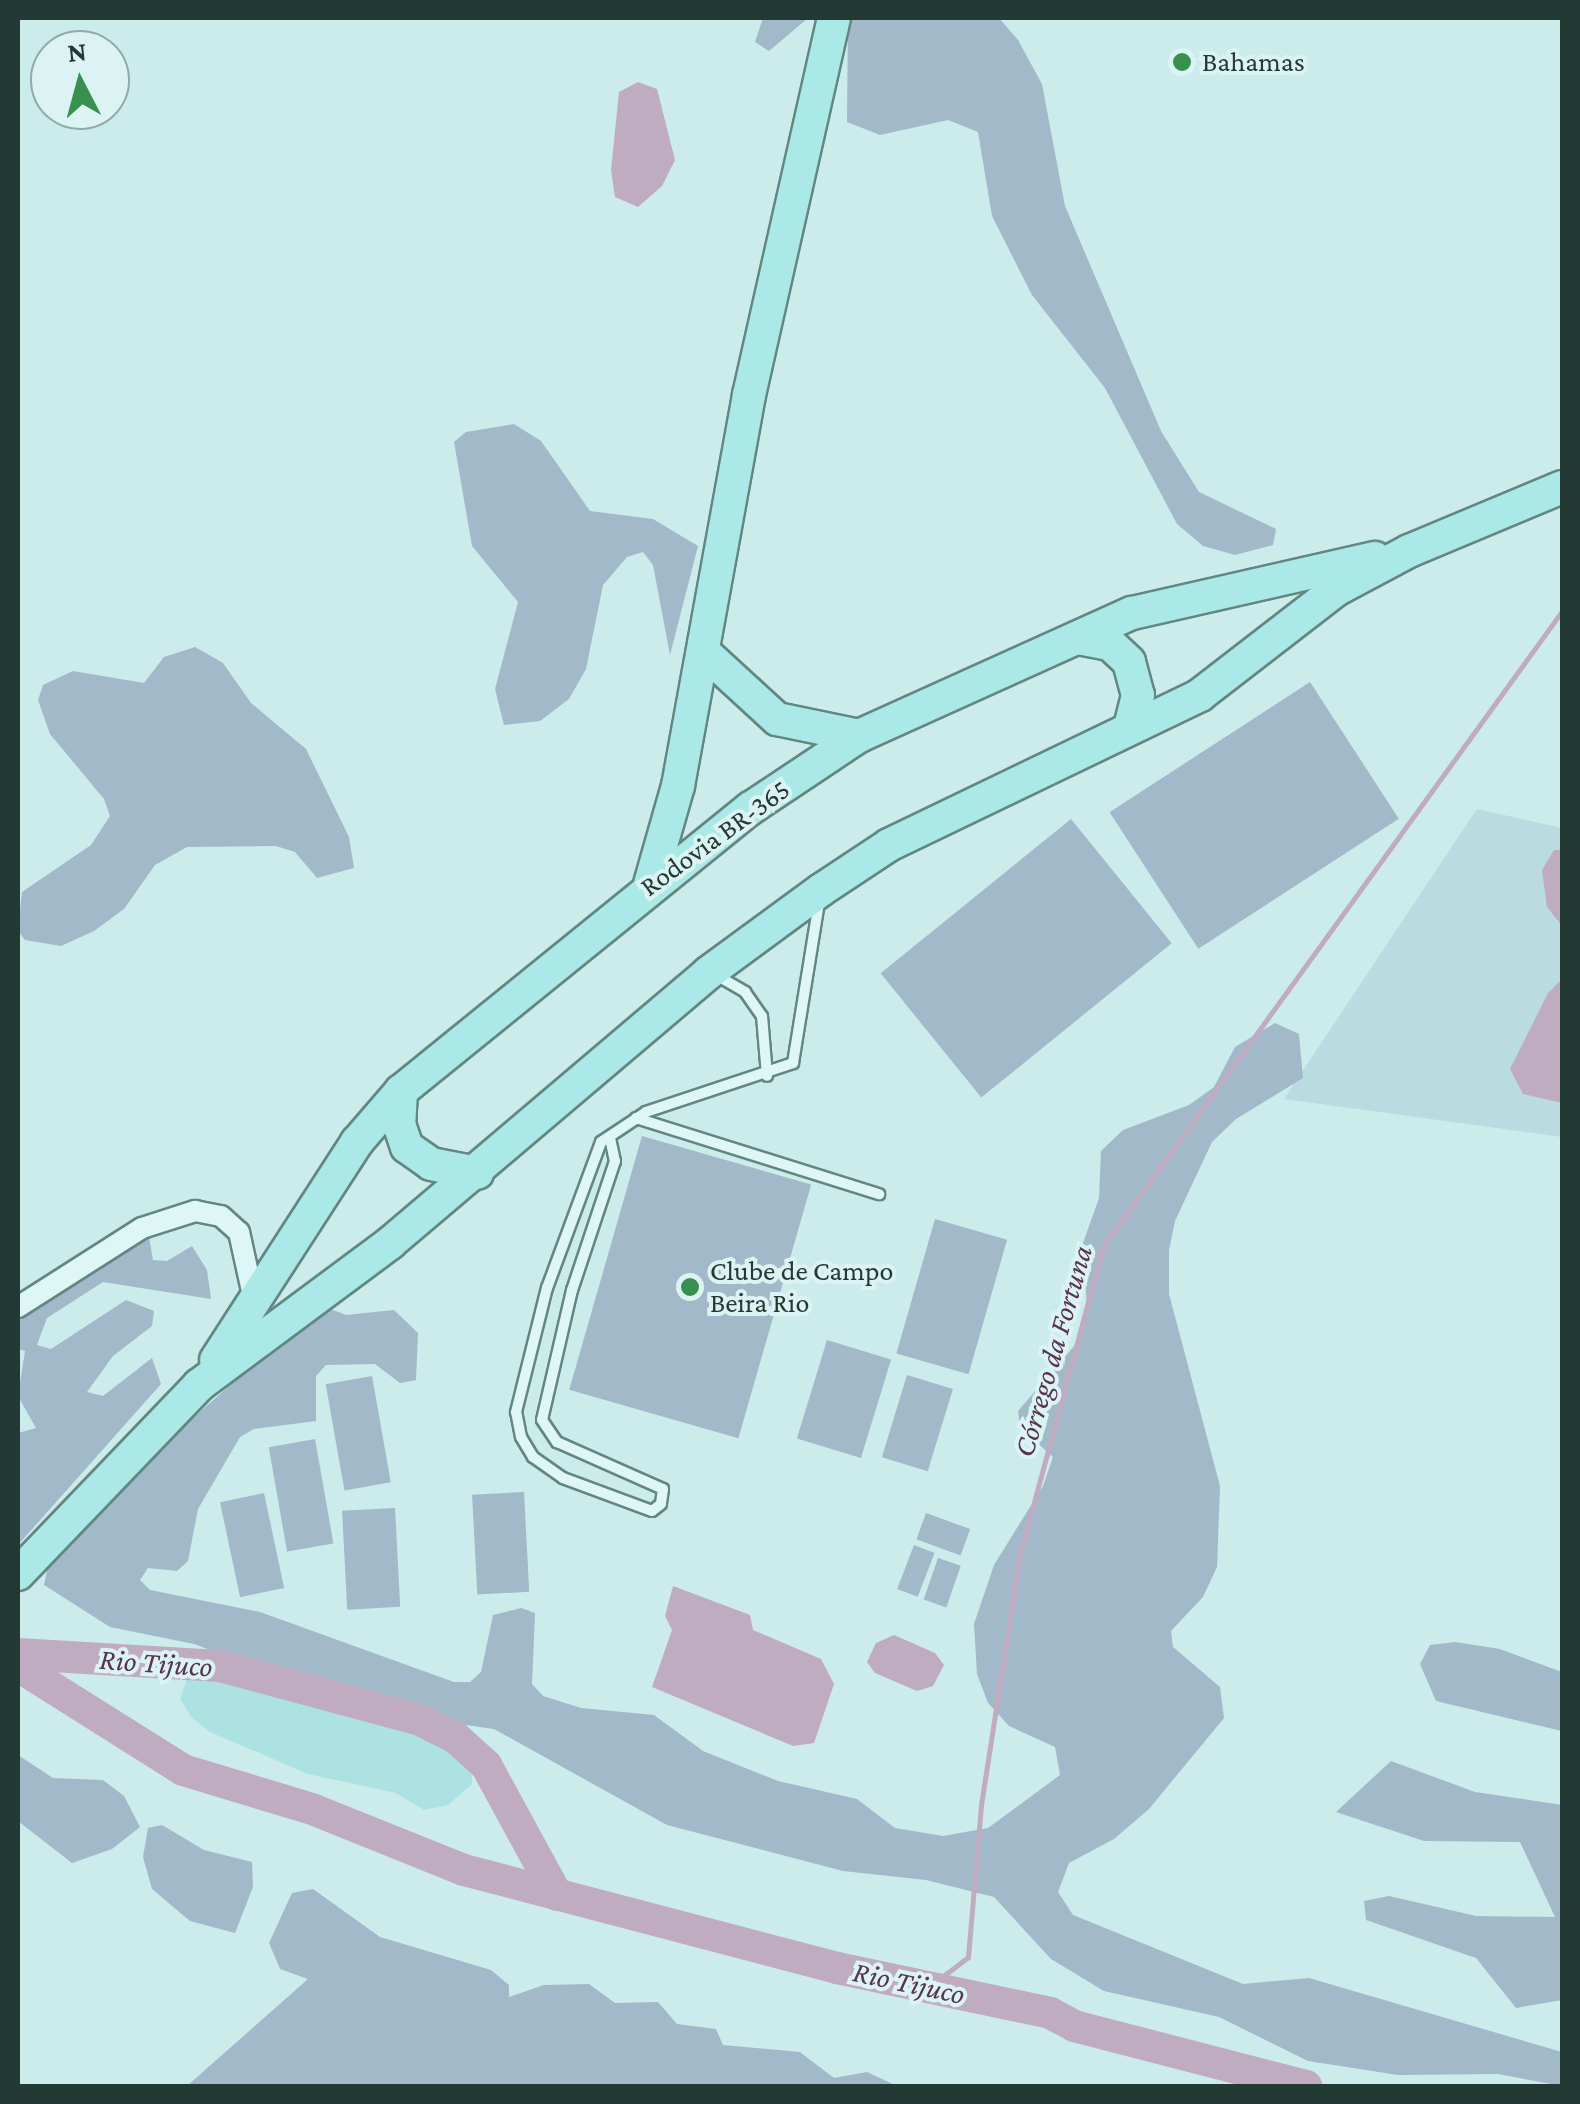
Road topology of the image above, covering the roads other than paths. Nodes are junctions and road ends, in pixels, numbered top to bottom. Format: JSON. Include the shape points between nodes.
{"nodes":[{"id":1,"x":834,"y":18,"type":"edge"},
{"id":2,"x":1562,"y":487,"type":"edge"},
{"id":3,"x":1409,"y":550,"type":"junction"},
{"id":4,"x":1078,"y":638,"type":"junction"},
{"id":5,"x":705,"y":653,"type":"junction"},
{"id":6,"x":1130,"y":728,"type":"junction"},
{"id":7,"x":859,"y":736,"type":"junction"},
{"id":8,"x":650,"y":884,"type":"junction"},
{"id":9,"x":821,"y":890,"type":"junction"},
{"id":10,"x":708,"y":973,"type":"junction"},
{"id":11,"x":767,"y":1076,"type":"junction"},
{"id":12,"x":401,"y":1090,"type":"junction"},
{"id":13,"x":635,"y":1117,"type":"junction"},
{"id":14,"x":610,"y":1138,"type":"junction"},
{"id":15,"x":477,"y":1173,"type":"junction"},
{"id":16,"x":879,"y":1194,"type":"dead end"},
{"id":17,"x":254,"y":1300,"type":"junction"},
{"id":18,"x":18,"y":1307,"type":"edge"},
{"id":19,"x":200,"y":1385,"type":"junction"},
{"id":20,"x":18,"y":1574,"type":"edge"}],
"edges":[{"from":1,"to":5,"type":"main road","via":[[749,395]]},
{"from":2,"to":3,"type":"main road","name":"Rodovia BR-365"},
{"from":3,"to":4,"type":"main road","name":"Rodovia BR-365","via":[[1184,599]]},
{"from":3,"to":6,"type":"main road","name":"Rodovia BR-365","via":[[1336,590],[1200,694]]},
{"from":4,"to":6,"type":"main road","via":[[1110,644],[1129,662],[1138,694]]},
{"from":4,"to":7,"type":"main road","name":"Rodovia BR-365"},
{"from":5,"to":7,"type":"main road","via":[[777,719]]},
{"from":5,"to":8,"type":"main road"},
{"from":6,"to":9,"type":"main road","name":"Rodovia BR-365","via":[[889,845]]},
{"from":7,"to":8,"type":"main road","name":"Rodovia BR-365"},
{"from":8,"to":12,"type":"main road","name":"Rodovia BR-365"},
{"from":9,"to":10,"type":"main road","name":"Rodovia BR-365"},
{"from":9,"to":11,"type":"lane","via":[[799,1052],[792,1064]]},
{"from":10,"to":11,"type":"lane","via":[[738,986],[762,1016]]},
{"from":10,"to":15,"type":"main road","name":"Rodovia BR-365"},
{"from":11,"to":13,"type":"lane"},
{"from":12,"to":15,"type":"main road","via":[[399,1124],[407,1147],[431,1164]]},
{"from":12,"to":17,"type":"main road","name":"Rodovia BR-365","via":[[357,1142]]},
{"from":13,"to":14,"type":"lane"},
{"from":13,"to":16,"type":"lane"},
{"from":14,"to":14,"type":"lane","via":[[593,1152],[547,1288],[517,1424],[533,1457],[563,1478],[652,1511],[661,1504],[662,1489],[557,1442],[542,1420],[572,1290],[615,1161]]},
{"from":15,"to":19,"type":"main road","name":"Rodovia BR-365"},
{"from":17,"to":18,"type":"street","via":[[239,1232],[221,1216],[195,1210],[142,1228]]},
{"from":17,"to":19,"type":"main road","name":"Rodovia BR-365"},
{"from":19,"to":20,"type":"main road","name":"Rodovia BR-365"}]}
